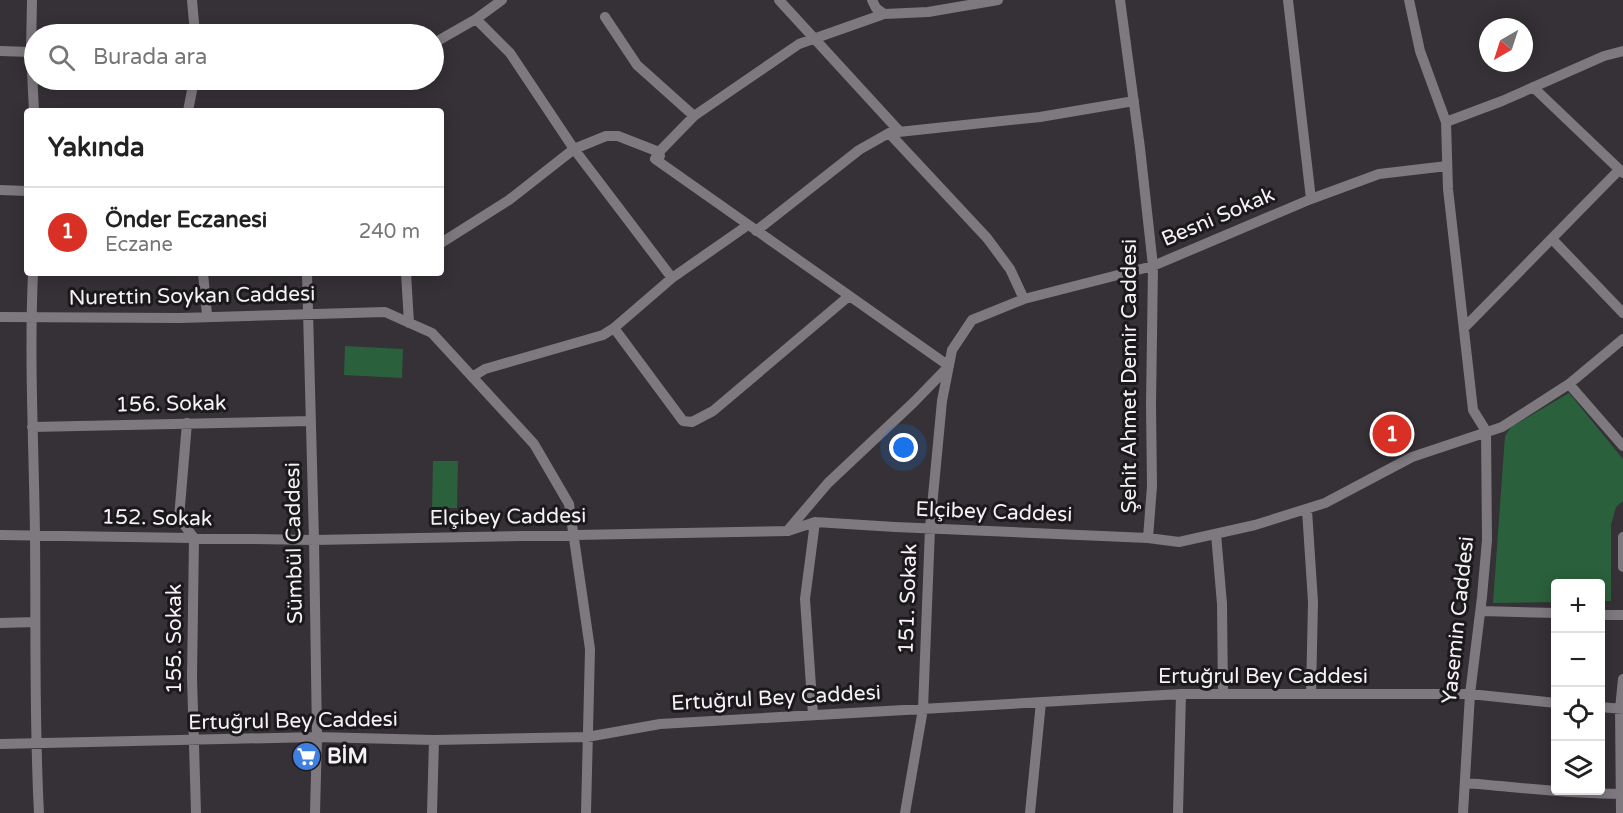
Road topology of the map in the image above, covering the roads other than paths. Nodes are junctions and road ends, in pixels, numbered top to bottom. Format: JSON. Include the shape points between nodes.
{"nodes":[{"id":1,"x":32,"y":0,"type":"edge"},
{"id":2,"x":192,"y":0,"type":"edge"},
{"id":3,"x":502,"y":0,"type":"edge"},
{"id":4,"x":779,"y":0,"type":"edge"},
{"id":5,"x":872,"y":0,"type":"edge"},
{"id":6,"x":998,"y":0,"type":"edge"},
{"id":7,"x":1120,"y":0,"type":"edge"},
{"id":8,"x":1288,"y":0,"type":"edge"},
{"id":9,"x":1409,"y":0,"type":"edge"},
{"id":10,"x":884,"y":14,"type":"junction"},
{"id":11,"x":605,"y":17,"type":"dead end"},
{"id":12,"x":476,"y":19,"type":"junction"},
{"id":13,"x":32,"y":24,"type":"edge"},
{"id":14,"x":194,"y":24,"type":"edge"},
{"id":15,"x":444,"y":37,"type":"edge"},
{"id":16,"x":813,"y":38,"type":"junction"},
{"id":17,"x":0,"y":51,"type":"edge"},
{"id":18,"x":1623,"y":51,"type":"edge"},
{"id":19,"x":24,"y":52,"type":"edge"},
{"id":20,"x":1533,"y":87,"type":"junction"},
{"id":21,"x":33,"y":90,"type":"edge"},
{"id":22,"x":192,"y":90,"type":"edge"},
{"id":23,"x":1134,"y":101,"type":"junction"},
{"id":24,"x":34,"y":108,"type":"edge"},
{"id":25,"x":189,"y":108,"type":"edge"},
{"id":26,"x":694,"y":116,"type":"junction"},
{"id":27,"x":1446,"y":122,"type":"junction"},
{"id":28,"x":894,"y":132,"type":"junction"},
{"id":29,"x":574,"y":148,"type":"junction"},
{"id":30,"x":659,"y":152,"type":"junction"},
{"id":31,"x":1447,"y":166,"type":"junction"},
{"id":32,"x":1621,"y":172,"type":"edge"},
{"id":33,"x":0,"y":190,"type":"edge"},
{"id":34,"x":24,"y":191,"type":"edge"},
{"id":35,"x":1311,"y":199,"type":"junction"},
{"id":36,"x":752,"y":228,"type":"junction"},
{"id":37,"x":1553,"y":240,"type":"junction"},
{"id":38,"x":444,"y":241,"type":"edge"},
{"id":39,"x":1153,"y":266,"type":"junction"},
{"id":40,"x":33,"y":276,"type":"edge"},
{"id":41,"x":203,"y":276,"type":"edge"},
{"id":42,"x":307,"y":276,"type":"edge"},
{"id":43,"x":406,"y":276,"type":"edge"},
{"id":44,"x":672,"y":278,"type":"junction"},
{"id":45,"x":849,"y":296,"type":"junction"},
{"id":46,"x":1024,"y":299,"type":"junction"},
{"id":47,"x":1623,"y":313,"type":"edge"},
{"id":48,"x":309,"y":314,"type":"junction"},
{"id":49,"x":207,"y":315,"type":"junction"},
{"id":50,"x":0,"y":317,"type":"edge"},
{"id":51,"x":31,"y":318,"type":"junction"},
{"id":52,"x":972,"y":320,"type":"joint"},
{"id":53,"x":409,"y":323,"type":"junction"},
{"id":54,"x":614,"y":328,"type":"junction"},
{"id":55,"x":1464,"y":328,"type":"junction"},
{"id":56,"x":1623,"y":339,"type":"edge"},
{"id":57,"x":949,"y":366,"type":"junction"},
{"id":58,"x":472,"y":377,"type":"junction"},
{"id":59,"x":1569,"y":384,"type":"junction"},
{"id":60,"x":311,"y":421,"type":"junction"},
{"id":61,"x":187,"y":423,"type":"junction"},
{"id":62,"x":32,"y":427,"type":"junction"},
{"id":63,"x":1486,"y":431,"type":"junction"},
{"id":64,"x":1623,"y":446,"type":"edge"},
{"id":65,"x":1307,"y":510,"type":"junction"},
{"id":66,"x":814,"y":522,"type":"junction"},
{"id":67,"x":930,"y":528,"type":"junction"},
{"id":68,"x":788,"y":531,"type":"junction"},
{"id":69,"x":0,"y":534,"type":"edge"},
{"id":70,"x":1216,"y":534,"type":"junction"},
{"id":71,"x":35,"y":535,"type":"junction"},
{"id":72,"x":573,"y":535,"type":"junction"},
{"id":73,"x":1623,"y":537,"type":"edge"},
{"id":74,"x":194,"y":538,"type":"junction"},
{"id":75,"x":1148,"y":538,"type":"junction"},
{"id":76,"x":314,"y":540,"type":"junction"},
{"id":77,"x":1623,"y":567,"type":"edge"},
{"id":78,"x":1481,"y":611,"type":"junction"},
{"id":79,"x":1551,"y":613,"type":"edge"},
{"id":80,"x":1605,"y":615,"type":"edge"},
{"id":81,"x":1623,"y":615,"type":"edge"},
{"id":82,"x":35,"y":622,"type":"junction"},
{"id":83,"x":0,"y":623,"type":"edge"},
{"id":84,"x":1623,"y":678,"type":"edge"},
{"id":85,"x":1181,"y":694,"type":"junction"},
{"id":86,"x":1223,"y":694,"type":"junction"},
{"id":87,"x":1311,"y":694,"type":"junction"},
{"id":88,"x":1470,"y":694,"type":"junction"},
{"id":89,"x":1041,"y":702,"type":"junction"},
{"id":90,"x":1551,"y":702,"type":"edge"},
{"id":91,"x":1605,"y":707,"type":"edge"},
{"id":92,"x":924,"y":709,"type":"junction"},
{"id":93,"x":1621,"y":709,"type":"edge"},
{"id":94,"x":813,"y":715,"type":"junction"},
{"id":95,"x":317,"y":737,"type":"junction"},
{"id":96,"x":587,"y":737,"type":"junction"},
{"id":97,"x":434,"y":740,"type":"junction"},
{"id":98,"x":195,"y":741,"type":"junction"},
{"id":99,"x":0,"y":744,"type":"edge"},
{"id":100,"x":35,"y":744,"type":"junction"},
{"id":101,"x":1465,"y":783,"type":"junction"},
{"id":102,"x":1620,"y":794,"type":"junction"},
{"id":103,"x":39,"y":813,"type":"edge"},
{"id":104,"x":196,"y":813,"type":"edge"},
{"id":105,"x":315,"y":813,"type":"edge"},
{"id":106,"x":432,"y":813,"type":"edge"},
{"id":107,"x":586,"y":813,"type":"edge"},
{"id":108,"x":905,"y":813,"type":"edge"},
{"id":109,"x":1030,"y":813,"type":"edge"},
{"id":110,"x":1178,"y":813,"type":"edge"},
{"id":111,"x":1463,"y":813,"type":"edge"},
{"id":112,"x":1621,"y":813,"type":"edge"}],
"edges":[{"from":1,"to":13,"type":"street"},
{"from":2,"to":14,"type":"street"},
{"from":3,"to":12,"type":"street"},
{"from":4,"to":16,"type":"street"},
{"from":5,"to":10,"type":"street"},
{"from":6,"to":10,"type":"street","via":[[928,12]]},
{"from":7,"to":23,"type":"street","name":"Şehit Ahmet Demir Caddesi"},
{"from":8,"to":35,"type":"street"},
{"from":9,"to":27,"type":"street","via":[[1420,51]]},
{"from":10,"to":16,"type":"street"},
{"from":11,"to":26,"type":"street","via":[[637,65]]},
{"from":12,"to":15,"type":"street"},
{"from":12,"to":29,"type":"street","via":[[510,53]]},
{"from":16,"to":26,"type":"street"},
{"from":16,"to":28,"type":"street"},
{"from":17,"to":19,"type":"street"},
{"from":18,"to":20,"type":"street"},
{"from":20,"to":27,"type":"street"},
{"from":20,"to":32,"type":"street"},
{"from":21,"to":24,"type":"street"},
{"from":22,"to":25,"type":"street"},
{"from":23,"to":28,"type":"street","via":[[1040,117]]},
{"from":23,"to":39,"type":"street","name":"Şehit Ahmet Demir Caddesi"},
{"from":26,"to":30,"type":"street"},
{"from":27,"to":31,"type":"street"},
{"from":28,"to":36,"type":"street","via":[[859,150]]},
{"from":28,"to":46,"type":"street","via":[[987,238],[1010,269]]},
{"from":29,"to":30,"type":"street","via":[[606,136],[618,136]]},
{"from":29,"to":38,"type":"street","via":[[509,200]]},
{"from":29,"to":44,"type":"street"},
{"from":30,"to":36,"type":"street","via":[[655,159]]},
{"from":31,"to":35,"type":"street","name":"Besni Sokak","via":[[1379,174]]},
{"from":31,"to":55,"type":"street"},
{"from":32,"to":37,"type":"street"},
{"from":33,"to":34,"type":"street"},
{"from":35,"to":39,"type":"street","name":"Besni Sokak"},
{"from":36,"to":44,"type":"street"},
{"from":36,"to":45,"type":"street"},
{"from":37,"to":47,"type":"street"},
{"from":37,"to":55,"type":"street"},
{"from":39,"to":46,"type":"street","name":"Besni Sokak"},
{"from":39,"to":75,"type":"street","name":"Şehit Ahmet Demir Caddesi","via":[[1152,486]]},
{"from":40,"to":51,"type":"street"},
{"from":41,"to":49,"type":"street"},
{"from":42,"to":48,"type":"street","name":"Sümbül Caddesi"},
{"from":43,"to":53,"type":"street"},
{"from":44,"to":54,"type":"street"},
{"from":45,"to":54,"type":"street","via":[[713,411],[692,422],[683,421]]},
{"from":45,"to":57,"type":"street"},
{"from":46,"to":52,"type":"street","name":"Besni Sokak"},
{"from":48,"to":49,"type":"street","name":"Nurettin Soykan Caddesi"},
{"from":48,"to":53,"type":"street","name":"Nurettin Soykan Caddesi","via":[[385,312]]},
{"from":48,"to":60,"type":"street","name":"Sümbül Caddesi"},
{"from":49,"to":51,"type":"street","name":"Nurettin Soykan Caddesi"},
{"from":50,"to":51,"type":"street","name":"Nurettin Soykan Caddesi"},
{"from":51,"to":62,"type":"street"},
{"from":52,"to":57,"type":"street","name":"151. Sokak","via":[[952,350]]},
{"from":53,"to":58,"type":"street","via":[[432,333]]},
{"from":54,"to":58,"type":"street","via":[[587,340],[485,369]]},
{"from":55,"to":63,"type":"street","via":[[1473,410]]},
{"from":56,"to":59,"type":"street","name":"Elçibey Caddesi"},
{"from":57,"to":67,"type":"street","name":"151. Sokak"},
{"from":57,"to":68,"type":"street","via":[[828,483]]},
{"from":58,"to":72,"type":"street","via":[[534,444],[569,504]]},
{"from":59,"to":63,"type":"street","name":"Elçibey Caddesi","via":[[1502,428]]},
{"from":59,"to":64,"type":"street"},
{"from":60,"to":61,"type":"street","name":"156. Sokak"},
{"from":60,"to":76,"type":"street","name":"Sümbül Caddesi"},
{"from":61,"to":62,"type":"street","name":"156. Sokak"},
{"from":61,"to":74,"type":"street","via":[[179,518]]},
{"from":62,"to":71,"type":"street"},
{"from":63,"to":65,"type":"street","name":"Elçibey Caddesi","via":[[1412,458]]},
{"from":63,"to":78,"type":"street","name":"Yasemin Caddesi","via":[[1487,540]]},
{"from":65,"to":70,"type":"street","name":"Elçibey Caddesi"},
{"from":65,"to":87,"type":"street","via":[[1313,602]]},
{"from":66,"to":67,"type":"street","name":"Elçibey Caddesi"},
{"from":66,"to":68,"type":"street","name":"Elçibey Caddesi"},
{"from":66,"to":94,"type":"street","via":[[805,599]]},
{"from":67,"to":75,"type":"street","name":"Elçibey Caddesi"},
{"from":67,"to":92,"type":"street","name":"151. Sokak"},
{"from":68,"to":72,"type":"street","name":"Elçibey Caddesi"},
{"from":69,"to":71,"type":"street","name":"152. Sokak"},
{"from":70,"to":75,"type":"street","name":"Elçibey Caddesi","via":[[1179,542]]},
{"from":70,"to":86,"type":"street"},
{"from":71,"to":74,"type":"street","name":"152. Sokak"},
{"from":71,"to":82,"type":"street"},
{"from":72,"to":76,"type":"street","name":"Elçibey Caddesi"},
{"from":72,"to":96,"type":"street","via":[[590,649]]},
{"from":73,"to":77,"type":"street"},
{"from":74,"to":76,"type":"street","name":"152. Sokak"},
{"from":74,"to":98,"type":"street","name":"155. Sokak"},
{"from":76,"to":95,"type":"street","name":"Sümbül Caddesi"},
{"from":78,"to":79,"type":"street"},
{"from":78,"to":88,"type":"street","name":"Yasemin Caddesi"},
{"from":80,"to":81,"type":"street"},
{"from":82,"to":83,"type":"street"},
{"from":82,"to":100,"type":"street"},
{"from":84,"to":93,"type":"street"},
{"from":85,"to":86,"type":"street","name":"Ertuğrul Bey Caddesi"},
{"from":85,"to":89,"type":"street","name":"Ertuğrul Bey Caddesi"},
{"from":85,"to":110,"type":"street"},
{"from":86,"to":87,"type":"street","name":"Ertuğrul Bey Caddesi"},
{"from":87,"to":88,"type":"street","name":"Ertuğrul Bey Caddesi"},
{"from":88,"to":90,"type":"street","name":"Ertuğrul Bey Caddesi"},
{"from":88,"to":101,"type":"street","name":"Yasemin Caddesi"},
{"from":89,"to":92,"type":"street","name":"Ertuğrul Bey Caddesi"},
{"from":89,"to":109,"type":"street"},
{"from":91,"to":93,"type":"street"},
{"from":92,"to":94,"type":"street","name":"Ertuğrul Bey Caddesi"},
{"from":92,"to":108,"type":"street","name":"151. Sokak"},
{"from":93,"to":102,"type":"street"},
{"from":94,"to":96,"type":"street","name":"Ertuğrul Bey Caddesi","via":[[660,724]]},
{"from":95,"to":97,"type":"street","name":"Ertuğrul Bey Caddesi"},
{"from":95,"to":98,"type":"street","name":"Ertuğrul Bey Caddesi"},
{"from":95,"to":105,"type":"street","name":"Sümbül Caddesi"},
{"from":96,"to":97,"type":"street","name":"Ertuğrul Bey Caddesi"},
{"from":96,"to":107,"type":"street"},
{"from":97,"to":106,"type":"street"},
{"from":98,"to":100,"type":"street","name":"Ertuğrul Bey Caddesi"},
{"from":98,"to":104,"type":"street","name":"155. Sokak"},
{"from":99,"to":100,"type":"street","name":"Ertuğrul Bey Caddesi"},
{"from":100,"to":103,"type":"street"},
{"from":101,"to":102,"type":"street"},
{"from":101,"to":111,"type":"street","name":"Yasemin Caddesi"},
{"from":102,"to":112,"type":"street"}]}
